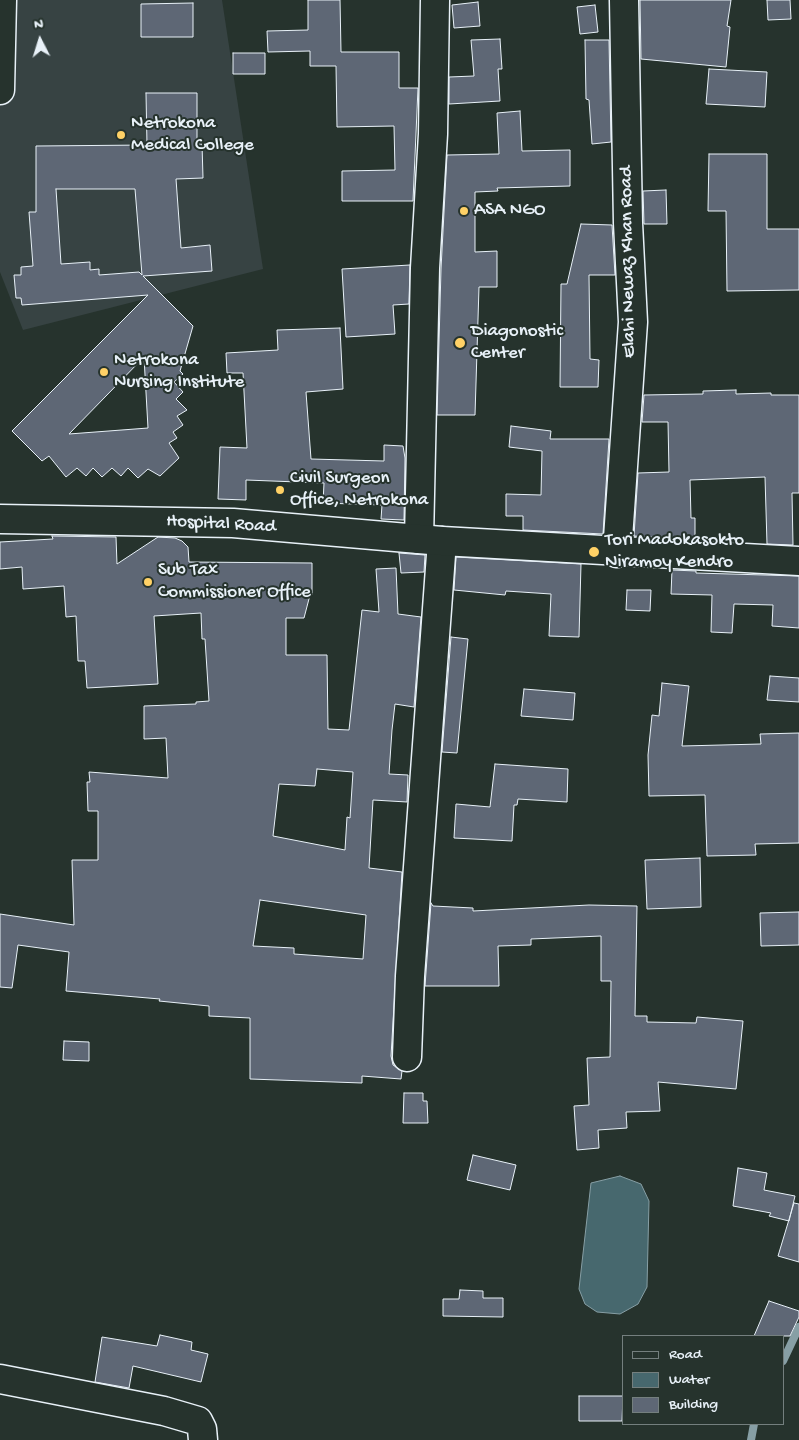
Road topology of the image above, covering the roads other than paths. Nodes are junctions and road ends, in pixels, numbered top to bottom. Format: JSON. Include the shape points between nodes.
{"nodes":[{"id":1,"x":2,"y":0,"type":"edge"},
{"id":2,"x":435,"y":0,"type":"edge"},
{"id":3,"x":624,"y":0,"type":"edge"},
{"id":4,"x":0,"y":90,"type":"edge"},
{"id":5,"x":0,"y":518,"type":"edge"},
{"id":6,"x":431,"y":540,"type":"junction"},
{"id":7,"x":617,"y":553,"type":"junction"},
{"id":8,"x":799,"y":561,"type":"edge"},
{"id":9,"x":407,"y":1057,"type":"dead end"},
{"id":10,"x":0,"y":1379,"type":"edge"},
{"id":11,"x":203,"y":1440,"type":"edge"}],
"edges":[{"from":1,"to":4,"type":"street"},
{"from":2,"to":6,"type":"street","via":[[433,134],[425,268]]},
{"from":3,"to":7,"type":"street","name":"Elahi Newaz Khan Road","via":[[633,322]]},
{"from":5,"to":6,"type":"street","name":"Hospital Road","via":[[232,523]]},
{"from":6,"to":7,"type":"street","name":"Hospital Road"},
{"from":6,"to":9,"type":"street"},
{"from":7,"to":8,"type":"street","name":"Hospital Road"},
{"from":10,"to":11,"type":"street","via":[[164,1410],[198,1421]]}]}
